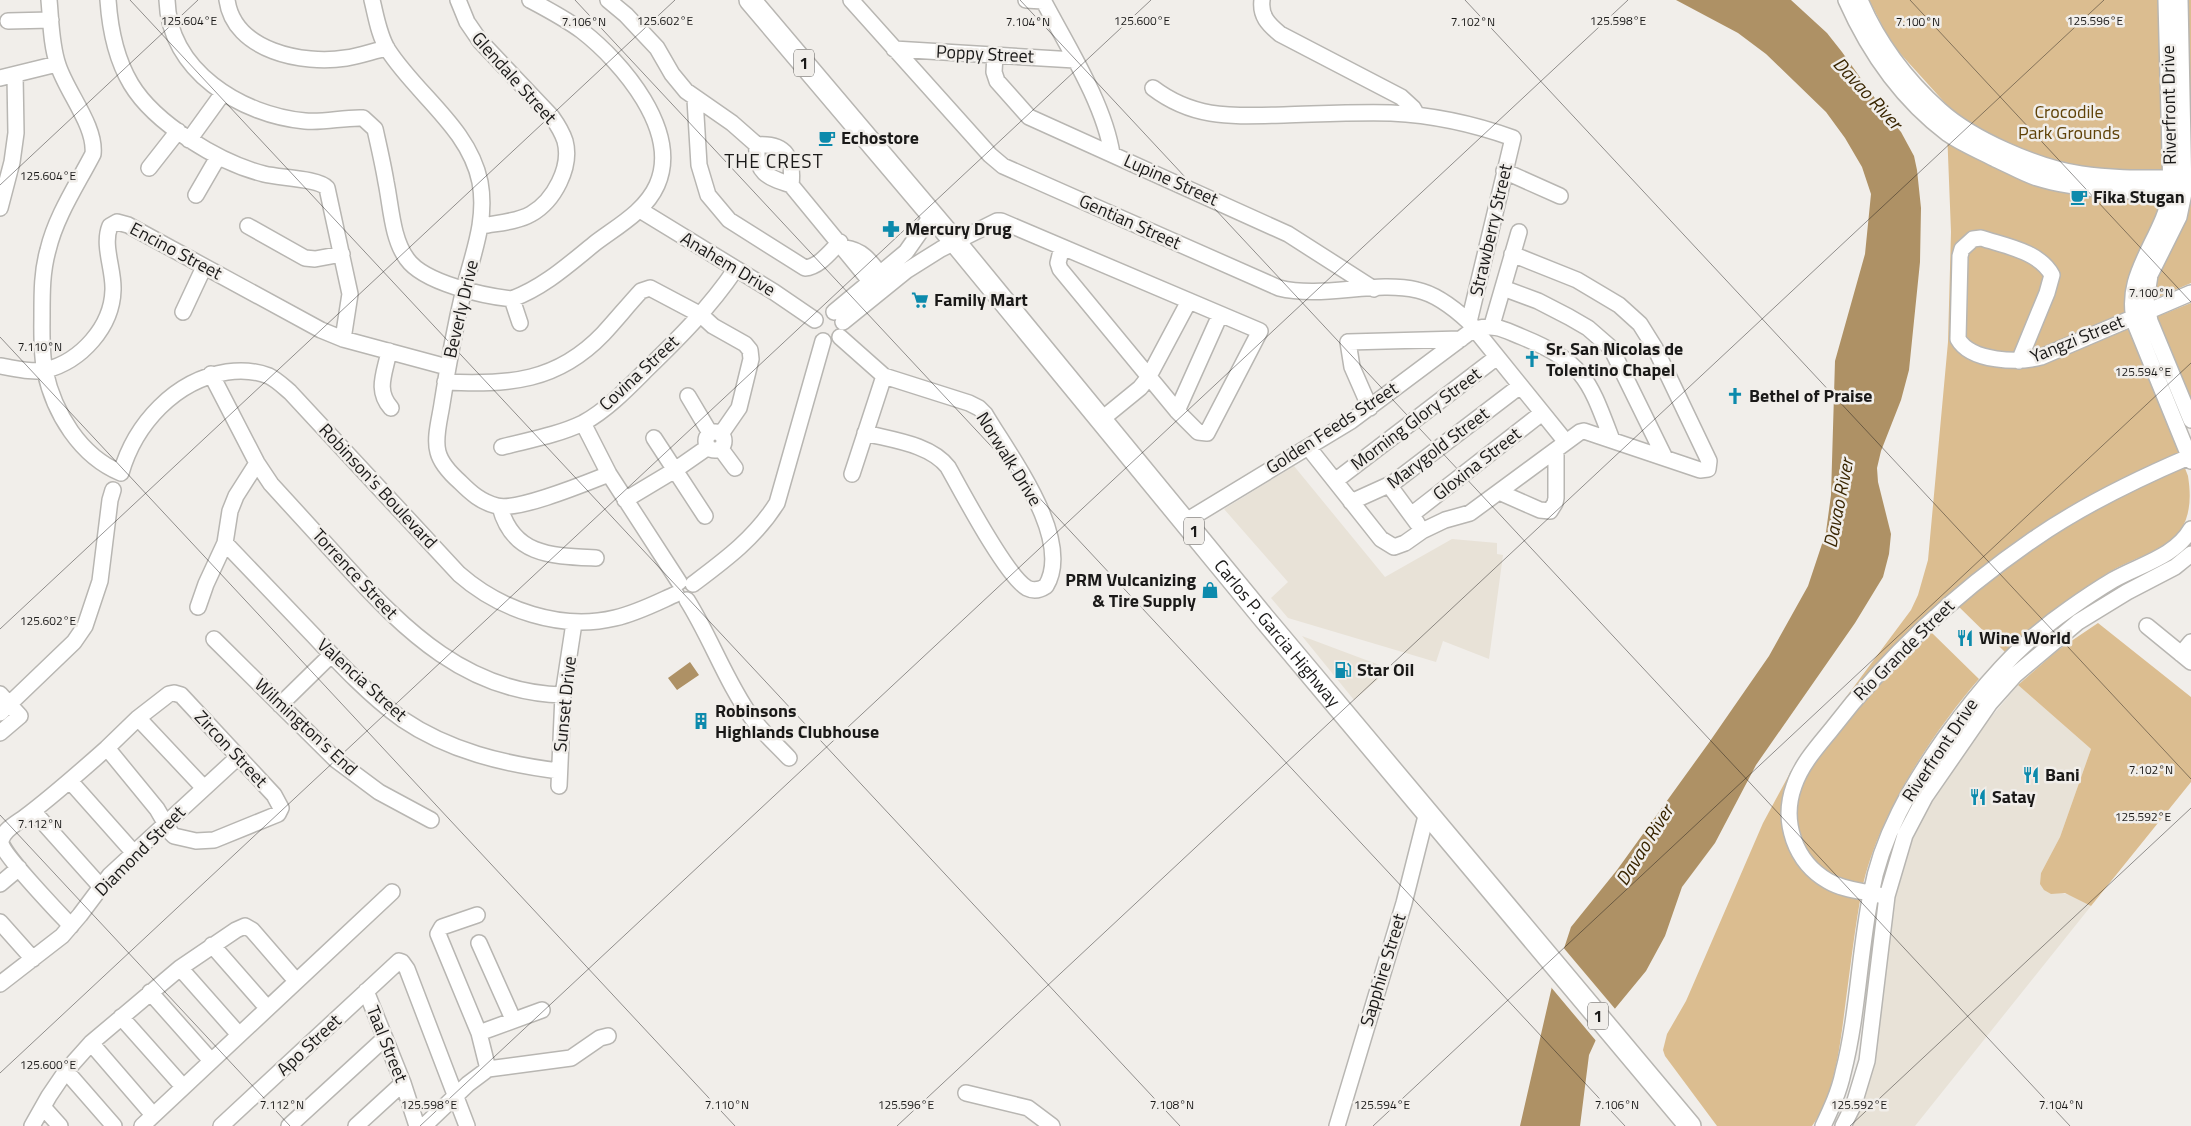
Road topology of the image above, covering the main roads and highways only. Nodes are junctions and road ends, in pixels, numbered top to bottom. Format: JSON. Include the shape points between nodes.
{"nodes":[{"id":1,"x":750,"y":0,"type":"edge"},
{"id":2,"x":1690,"y":1126,"type":"edge"}],
"edges":[{"from":1,"to":2,"type":"highway","name":"Carlos P. Garcia Highway","number":"1"}]}
